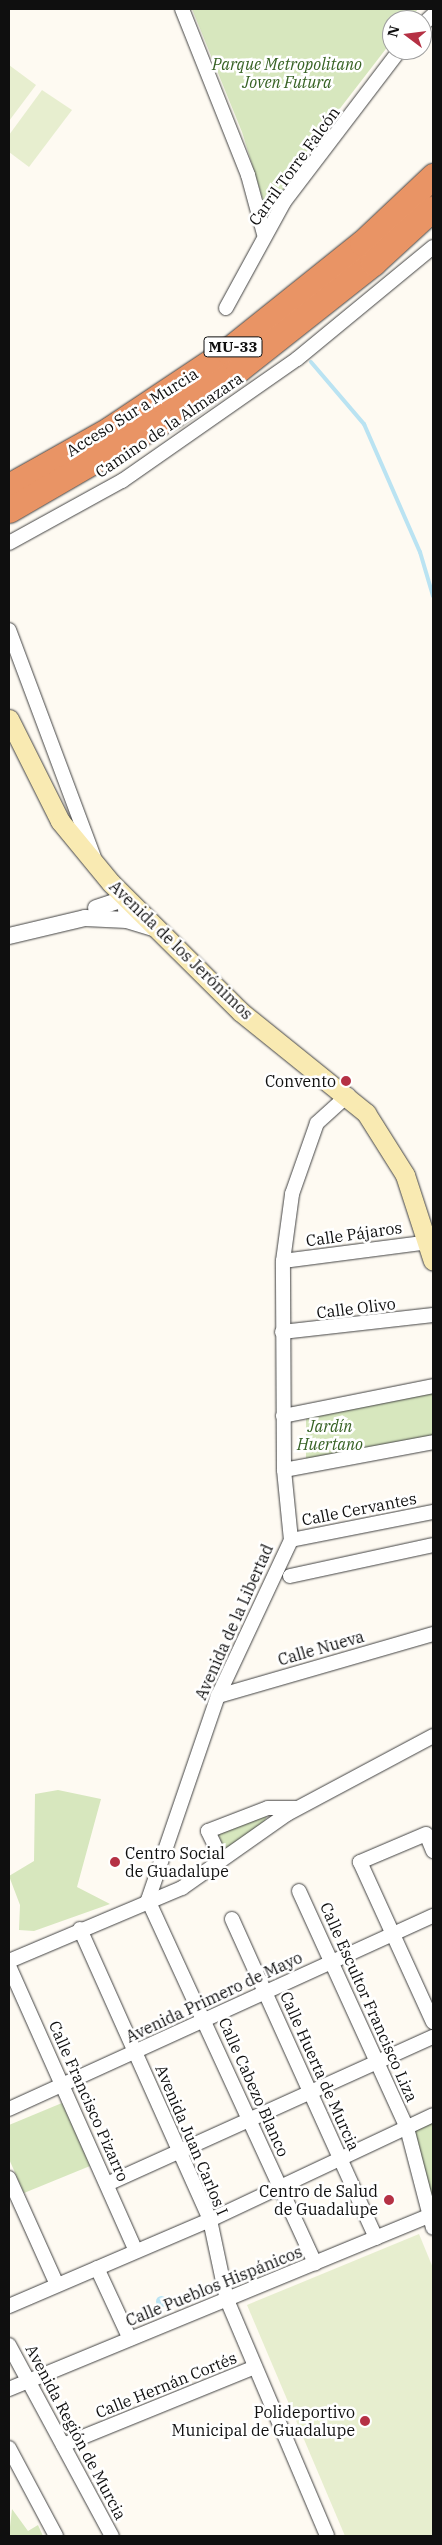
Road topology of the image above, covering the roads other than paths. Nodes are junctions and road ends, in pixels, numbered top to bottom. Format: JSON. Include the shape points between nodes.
{"nodes":[{"id":1,"x":182,"y":9,"type":"edge"},
{"id":2,"x":393,"y":60,"type":"edge"},
{"id":3,"x":433,"y":176,"type":"edge"},
{"id":4,"x":433,"y":208,"type":"edge"},
{"id":5,"x":264,"y":234,"type":"junction"},
{"id":6,"x":433,"y":247,"type":"edge"},
{"id":7,"x":226,"y":308,"type":"dead end"},
{"id":8,"x":9,"y":486,"type":"edge"},
{"id":9,"x":9,"y":510,"type":"edge"},
{"id":10,"x":9,"y":543,"type":"edge"},
{"id":11,"x":9,"y":630,"type":"edge"},
{"id":12,"x":9,"y":719,"type":"edge"},
{"id":13,"x":98,"y":869,"type":"junction"},
{"id":14,"x":127,"y":900,"type":"junction"},
{"id":15,"x":90,"y":913,"type":"junction"},
{"id":16,"x":115,"y":919,"type":"junction"},
{"id":17,"x":156,"y":929,"type":"junction"},
{"id":18,"x":9,"y":936,"type":"edge"},
{"id":19,"x":348,"y":1094,"type":"junction"},
{"id":20,"x":429,"y":1242,"type":"junction"},
{"id":21,"x":283,"y":1261,"type":"junction"},
{"id":22,"x":433,"y":1262,"type":"edge"},
{"id":23,"x":433,"y":1315,"type":"edge"},
{"id":24,"x":282,"y":1332,"type":"junction"},
{"id":25,"x":433,"y":1386,"type":"edge"},
{"id":26,"x":283,"y":1416,"type":"junction"},
{"id":27,"x":433,"y":1442,"type":"edge"},
{"id":28,"x":284,"y":1470,"type":"junction"},
{"id":29,"x":433,"y":1512,"type":"edge"},
{"id":30,"x":291,"y":1540,"type":"junction"},
{"id":31,"x":433,"y":1545,"type":"edge"},
{"id":32,"x":290,"y":1576,"type":"dead end"},
{"id":33,"x":433,"y":1634,"type":"edge"},
{"id":34,"x":218,"y":1696,"type":"junction"},
{"id":35,"x":433,"y":1736,"type":"edge"},
{"id":36,"x":298,"y":1808,"type":"junction"},
{"id":37,"x":433,"y":1851,"type":"edge"},
{"id":38,"x":221,"y":1858,"type":"junction"},
{"id":39,"x":298,"y":1891,"type":"dead end"},
{"id":40,"x":148,"y":1900,"type":"junction"},
{"id":41,"x":433,"y":1916,"type":"edge"},
{"id":42,"x":232,"y":1919,"type":"dead end"},
{"id":43,"x":80,"y":1929,"type":"junction"},
{"id":44,"x":393,"y":1934,"type":"junction"},
{"id":45,"x":9,"y":1961,"type":"edge"},
{"id":46,"x":332,"y":1962,"type":"junction"},
{"id":47,"x":9,"y":1966,"type":"edge"},
{"id":48,"x":266,"y":1992,"type":"junction"},
{"id":49,"x":204,"y":2020,"type":"junction"},
{"id":50,"x":433,"y":2022,"type":"edge"},
{"id":51,"x":433,"y":2037,"type":"edge"},
{"id":52,"x":135,"y":2052,"type":"junction"},
{"id":53,"x":377,"y":2062,"type":"junction"},
{"id":54,"x":63,"y":2085,"type":"junction"},
{"id":55,"x":311,"y":2092,"type":"junction"},
{"id":56,"x":9,"y":2110,"type":"edge"},
{"id":57,"x":433,"y":2115,"type":"edge"},
{"id":58,"x":250,"y":2120,"type":"junction"},
{"id":59,"x":407,"y":2128,"type":"junction"},
{"id":60,"x":180,"y":2152,"type":"junction"},
{"id":61,"x":341,"y":2159,"type":"junction"},
{"id":62,"x":9,"y":2178,"type":"edge"},
{"id":63,"x":107,"y":2184,"type":"junction"},
{"id":64,"x":280,"y":2187,"type":"junction"},
{"id":65,"x":432,"y":2219,"type":"edge"},
{"id":66,"x":210,"y":2220,"type":"junction"},
{"id":67,"x":376,"y":2238,"type":"junction"},
{"id":68,"x":136,"y":2251,"type":"junction"},
{"id":69,"x":315,"y":2263,"type":"junction"},
{"id":70,"x":97,"y":2268,"type":"junction"},
{"id":71,"x":57,"y":2286,"type":"junction"},
{"id":72,"x":226,"y":2300,"type":"junction"},
{"id":73,"x":9,"y":2306,"type":"edge"},
{"id":74,"x":130,"y":2339,"type":"junction"},
{"id":75,"x":9,"y":2345,"type":"edge"},
{"id":76,"x":255,"y":2368,"type":"junction"},
{"id":77,"x":28,"y":2381,"type":"junction"},
{"id":78,"x":9,"y":2389,"type":"edge"},
{"id":79,"x":63,"y":2445,"type":"junction"},
{"id":80,"x":9,"y":2448,"type":"edge"},
{"id":81,"x":56,"y":2536,"type":"edge"},
{"id":82,"x":112,"y":2536,"type":"edge"},
{"id":83,"x":327,"y":2536,"type":"edge"}],
"edges":[{"from":1,"to":5,"type":"street","via":[[248,175]]},
{"from":2,"to":5,"type":"street","name":"Carril Torre Falcón"},
{"from":3,"to":8,"type":"highway","name":"Acceso Sur a Murcia","number":"MU-33","via":[[362,243],[227,352],[110,429]]},
{"from":4,"to":9,"type":"highway","name":"Acceso Sur a Murcia","number":"MU-33","via":[[373,263],[239,369],[165,420]]},
{"from":5,"to":7,"type":"street","name":"Carril Torre Falcón"},
{"from":6,"to":10,"type":"street","name":"Camino de la Almazara","via":[[297,359],[130,476]]},
{"from":11,"to":13,"type":"street"},
{"from":12,"to":13,"type":"main road","name":"Avenida de los Jerónimos","via":[[60,821]]},
{"from":13,"to":14,"type":"main road","name":"Avenida de los Jerónimos"},
{"from":13,"to":15,"type":"street","via":[[102,887]]},
{"from":14,"to":15,"type":"street"},
{"from":14,"to":16,"type":"street","via":[[124,914]]},
{"from":14,"to":17,"type":"main road","name":"Avenida de los Jerónimos"},
{"from":15,"to":16,"type":"street"},
{"from":15,"to":18,"type":"street"},
{"from":16,"to":17,"type":"street"},
{"from":17,"to":19,"type":"main road","name":"Avenida de los Jerónimos","via":[[241,1012]]},
{"from":19,"to":20,"type":"main road","name":"Avenida de los Jerónimos","via":[[388,1142],[406,1175]]},
{"from":19,"to":21,"type":"street","name":"Avenida de la Libertad","via":[[317,1123],[292,1194]]},
{"from":20,"to":21,"type":"street","name":"Calle Pájaros"},
{"from":20,"to":22,"type":"main road","name":"Avenida de los Jerónimos"},
{"from":21,"to":24,"type":"street","name":"Avenida de la Libertad"},
{"from":23,"to":24,"type":"street","name":"Calle Olivo"},
{"from":24,"to":26,"type":"street","name":"Avenida de la Libertad"},
{"from":25,"to":26,"type":"street"},
{"from":26,"to":28,"type":"street","name":"Avenida de la Libertad"},
{"from":27,"to":28,"type":"street"},
{"from":28,"to":30,"type":"street","name":"Avenida de la Libertad"},
{"from":29,"to":30,"type":"street","name":"Calle Cervantes"},
{"from":30,"to":34,"type":"street","name":"Avenida de la Libertad"},
{"from":31,"to":32,"type":"street"},
{"from":33,"to":34,"type":"street","name":"Calle Nueva"},
{"from":34,"to":40,"type":"street","name":"Avenida de la Libertad"},
{"from":35,"to":36,"type":"street"},
{"from":36,"to":38,"type":"street"},
{"from":36,"to":38,"type":"street","via":[[268,1808],[208,1831]]},
{"from":37,"to":44,"type":"street","via":[[426,1834],[360,1862]]},
{"from":38,"to":40,"type":"street","via":[[182,1888]]},
{"from":39,"to":46,"type":"street","name":"Calle Escultor Francisco Liza"},
{"from":40,"to":43,"type":"street"},
{"from":40,"to":49,"type":"street","name":"Calle Cabezo Blanco"},
{"from":41,"to":44,"type":"street","name":"Avenida Primero de Mayo"},
{"from":42,"to":48,"type":"street","name":"Calle Huerta de Murcia"},
{"from":43,"to":45,"type":"street"},
{"from":43,"to":52,"type":"street","name":"Avenida Juan Carlos I"},
{"from":44,"to":46,"type":"street","name":"Avenida Primero de Mayo"},
{"from":44,"to":50,"type":"street"},
{"from":46,"to":48,"type":"street","name":"Avenida Primero de Mayo"},
{"from":46,"to":53,"type":"street","name":"Calle Escultor Francisco Liza"},
{"from":47,"to":54,"type":"street","name":"Calle Francisco Pizarro"},
{"from":48,"to":49,"type":"street","name":"Avenida Primero de Mayo"},
{"from":48,"to":55,"type":"street","name":"Calle Huerta de Murcia"},
{"from":49,"to":52,"type":"street","name":"Avenida Primero de Mayo"},
{"from":49,"to":58,"type":"street","name":"Calle Cabezo Blanco"},
{"from":51,"to":53,"type":"street"},
{"from":52,"to":54,"type":"street","name":"Avenida Primero de Mayo"},
{"from":52,"to":60,"type":"street","name":"Avenida Juan Carlos I"},
{"from":53,"to":55,"type":"street"},
{"from":53,"to":59,"type":"street","name":"Calle Escultor Francisco Liza"},
{"from":54,"to":56,"type":"street","name":"Avenida Primero de Mayo"},
{"from":54,"to":63,"type":"street","name":"Calle Francisco Pizarro"},
{"from":55,"to":58,"type":"street"},
{"from":55,"to":61,"type":"street","name":"Calle Huerta de Murcia"},
{"from":57,"to":59,"type":"street"},
{"from":58,"to":60,"type":"street"},
{"from":58,"to":64,"type":"street","name":"Calle Cabezo Blanco"},
{"from":59,"to":61,"type":"street"},
{"from":59,"to":65,"type":"street","name":"Calle Escultor Francisco Liza"},
{"from":60,"to":63,"type":"street"},
{"from":60,"to":66,"type":"street","name":"Avenida Juan Carlos I"},
{"from":61,"to":64,"type":"street"},
{"from":61,"to":67,"type":"street","name":"Calle Huerta de Murcia"},
{"from":62,"to":71,"type":"street"},
{"from":63,"to":68,"type":"street","name":"Calle Francisco Pizarro"},
{"from":64,"to":66,"type":"street"},
{"from":64,"to":69,"type":"street","name":"Calle Cabezo Blanco"},
{"from":65,"to":67,"type":"street","name":"Calle Pueblos Hispánicos"},
{"from":66,"to":68,"type":"street"},
{"from":66,"to":72,"type":"street","name":"Avenida Juan Carlos I"},
{"from":67,"to":69,"type":"street","name":"Calle Pueblos Hispánicos"},
{"from":68,"to":70,"type":"street"},
{"from":69,"to":72,"type":"street","name":"Calle Pueblos Hispánicos"},
{"from":70,"to":71,"type":"street"},
{"from":70,"to":74,"type":"street"},
{"from":71,"to":73,"type":"street"},
{"from":72,"to":74,"type":"street","name":"Calle Pueblos Hispánicos"},
{"from":72,"to":76,"type":"street","name":"Avenida Juan Carlos I"},
{"from":74,"to":77,"type":"street","name":"Calle Pueblos Hispánicos"},
{"from":75,"to":77,"type":"street","name":"Avenida Región de Murcia"},
{"from":76,"to":79,"type":"street","name":"Calle Hernán Cortés"},
{"from":76,"to":83,"type":"street","name":"Avenida Juan Carlos I"},
{"from":77,"to":78,"type":"street","name":"Calle Pueblos Hispánicos"},
{"from":77,"to":79,"type":"street","name":"Avenida Región de Murcia"},
{"from":79,"to":82,"type":"street","name":"Avenida Región de Murcia"},
{"from":80,"to":81,"type":"street"}]}
